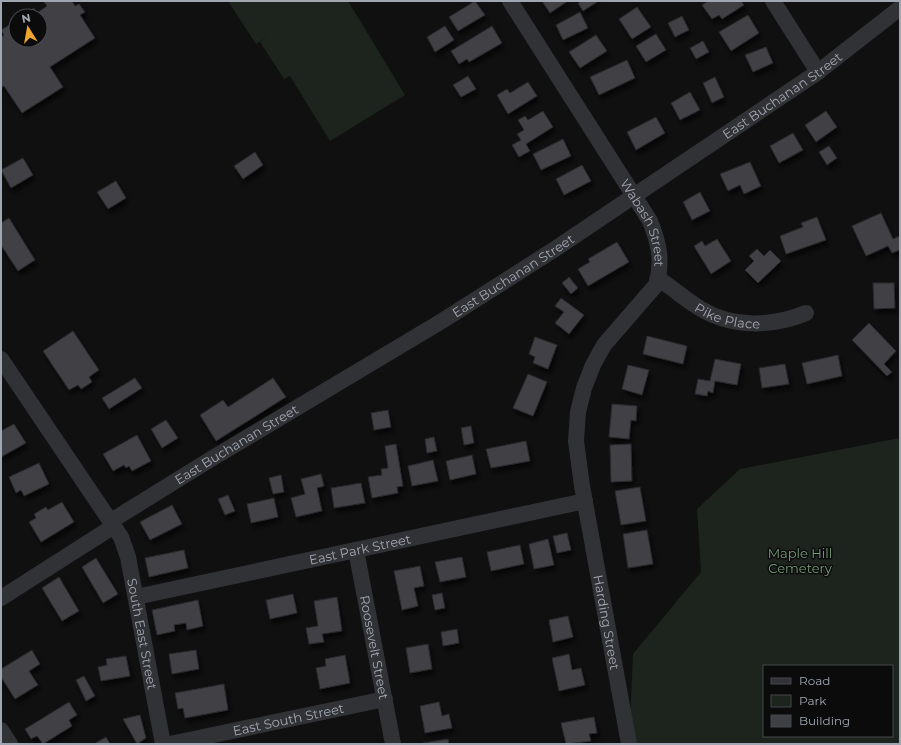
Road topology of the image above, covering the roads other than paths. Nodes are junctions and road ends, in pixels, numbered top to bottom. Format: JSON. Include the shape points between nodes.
{"nodes":[{"id":1,"x":510,"y":1,"type":"edge"},
{"id":2,"x":773,"y":1,"type":"edge"},
{"id":3,"x":900,"y":8,"type":"edge"},
{"id":4,"x":818,"y":72,"type":"junction"},
{"id":5,"x":634,"y":197,"type":"junction"},
{"id":6,"x":658,"y":278,"type":"junction"},
{"id":7,"x":806,"y":313,"type":"dead end"},
{"id":8,"x":1,"y":358,"type":"edge"},
{"id":9,"x":585,"y":501,"type":"junction"},
{"id":10,"x":112,"y":524,"type":"junction"},
{"id":11,"x":356,"y":550,"type":"junction"},
{"id":12,"x":136,"y":597,"type":"junction"},
{"id":13,"x":1,"y":598,"type":"edge"},
{"id":14,"x":385,"y":699,"type":"junction"},
{"id":15,"x":1,"y":730,"type":"edge"},
{"id":16,"x":10,"y":744,"type":"edge"},
{"id":17,"x":163,"y":744,"type":"edge"},
{"id":18,"x":170,"y":744,"type":"edge"},
{"id":19,"x":393,"y":744,"type":"edge"},
{"id":20,"x":629,"y":744,"type":"edge"}],
"edges":[{"from":1,"to":5,"type":"street","name":"Wabash Street"},
{"from":2,"to":4,"type":"street"},
{"from":3,"to":4,"type":"street","name":"East Buchanan Street"},
{"from":4,"to":5,"type":"street","name":"East Buchanan Street"},
{"from":5,"to":6,"type":"street","name":"Wabash Street","via":[[650,221],[656,236],[660,254]]},
{"from":5,"to":10,"type":"street","name":"East Buchanan Street","via":[[442,321],[211,459]]},
{"from":6,"to":7,"type":"street","name":"Pike Place","via":[[702,309],[736,322],[773,323]]},
{"from":6,"to":9,"type":"street","name":"Wabash Street","via":[[648,297],[604,345],[584,388],[578,412],[576,441]]},
{"from":8,"to":10,"type":"street","name":"South East Street"},
{"from":9,"to":11,"type":"street","name":"East Park Street"},
{"from":9,"to":20,"type":"street","name":"Harding Street"},
{"from":10,"to":12,"type":"street","name":"South East Street","via":[[121,537],[128,557]]},
{"from":10,"to":13,"type":"street","name":"East Buchanan Street"},
{"from":11,"to":12,"type":"street","name":"East Park Street"},
{"from":11,"to":14,"type":"street","name":"Roosevelt Street"},
{"from":12,"to":17,"type":"street","name":"South East Street"},
{"from":14,"to":18,"type":"street","name":"East South Street"},
{"from":14,"to":19,"type":"street","name":"Roosevelt Street"},
{"from":15,"to":16,"type":"street"}]}
